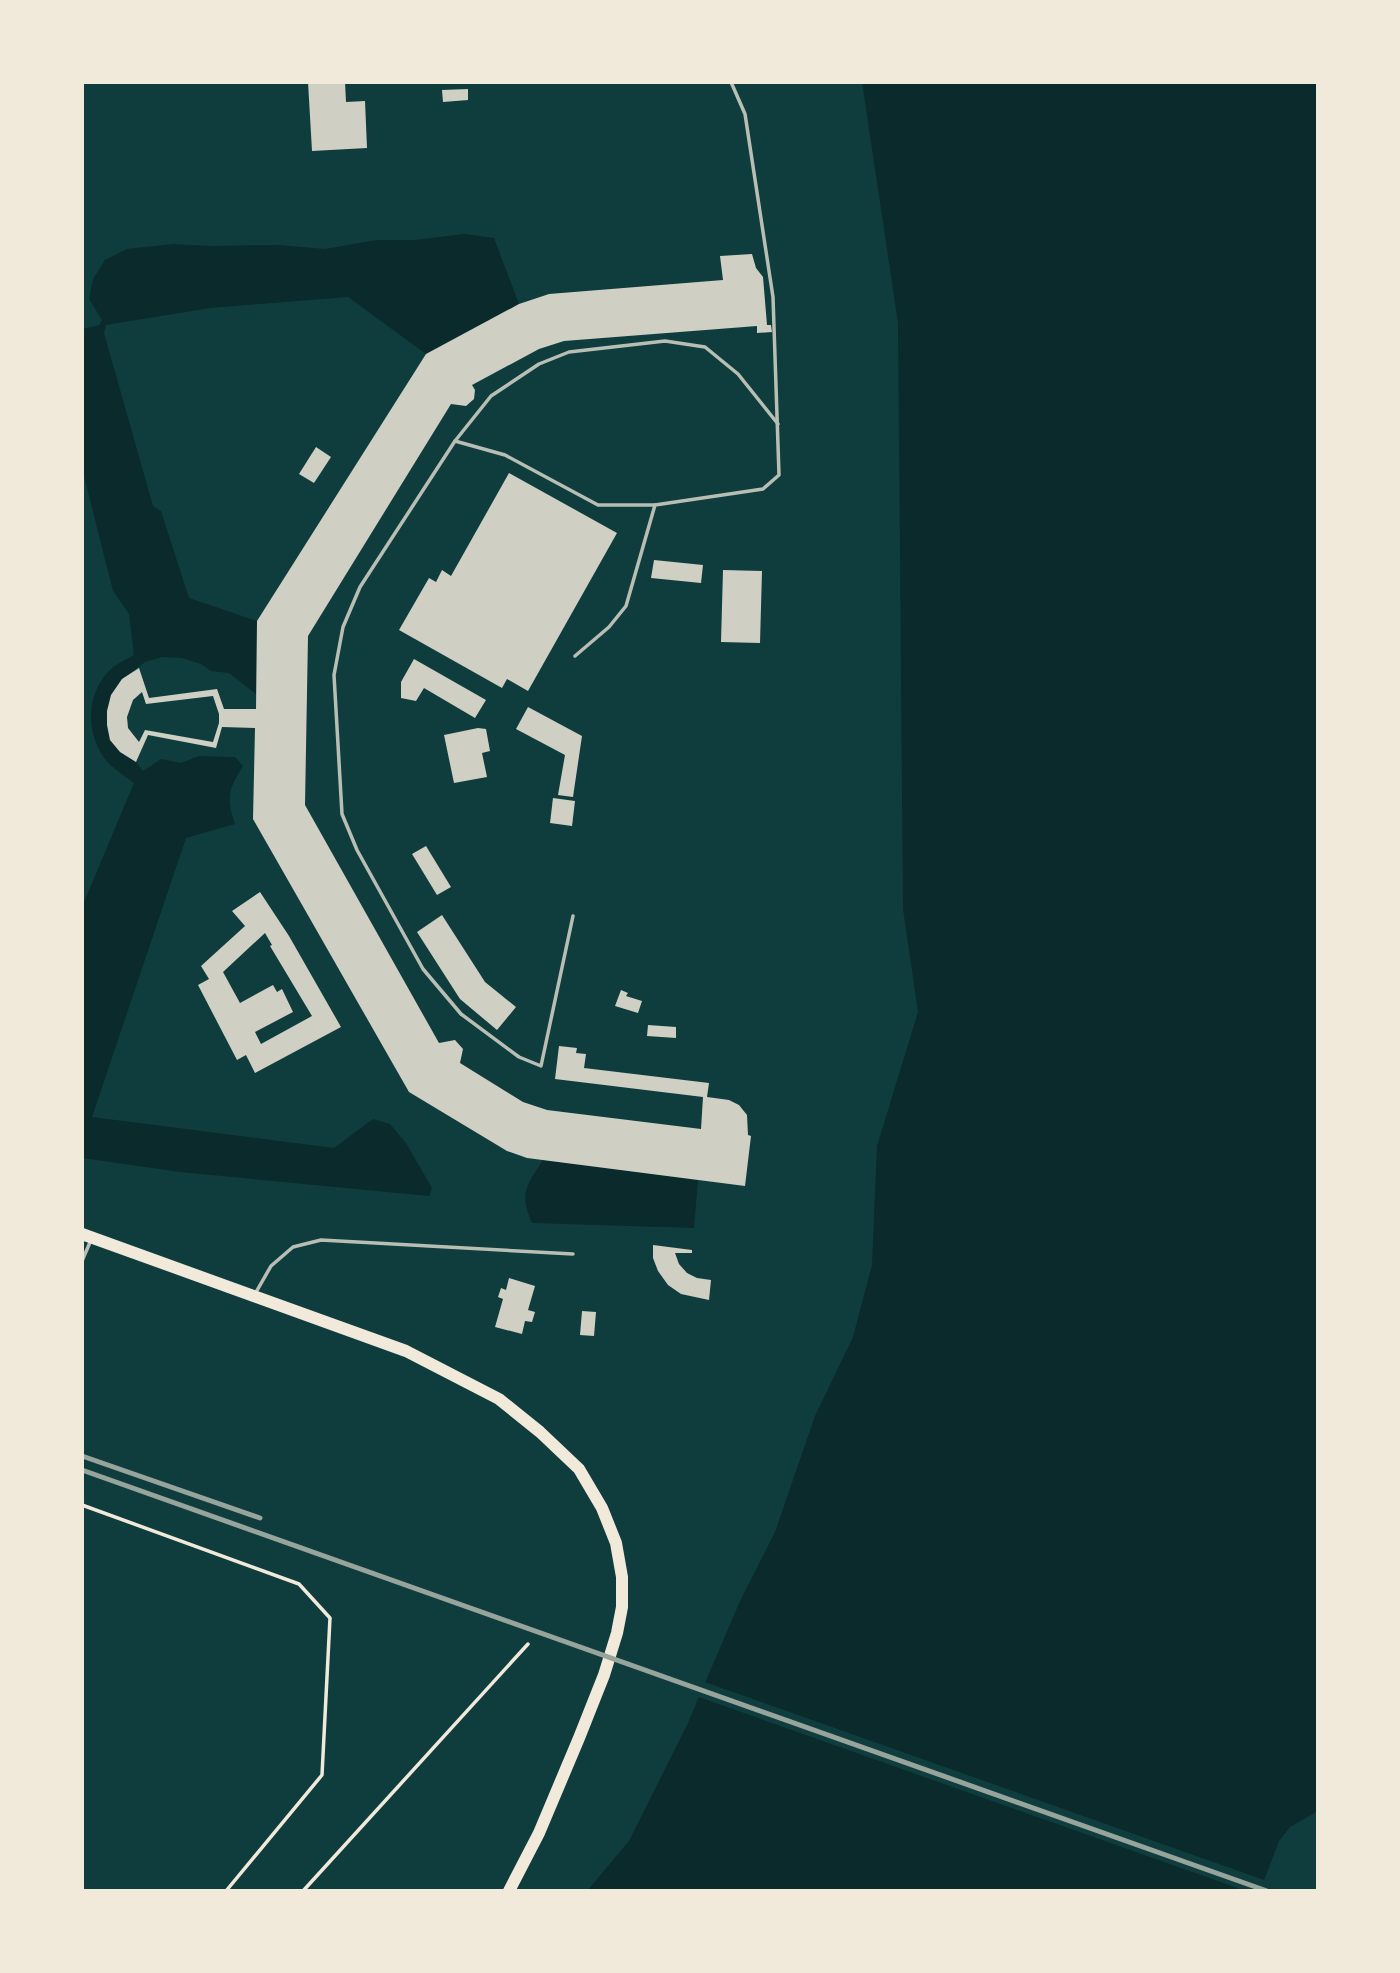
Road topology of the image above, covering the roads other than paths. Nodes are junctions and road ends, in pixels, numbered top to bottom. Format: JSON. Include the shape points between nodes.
{"nodes":[{"id":1,"x":731,"y":82,"type":"edge"},
{"id":2,"x":778,"y":424,"type":"junction"},
{"id":3,"x":454,"y":440,"type":"junction"},
{"id":4,"x":656,"y":505,"type":"junction"},
{"id":5,"x":575,"y":656,"type":"dead end"},
{"id":6,"x":573,"y":916,"type":"dead end"},
{"id":7,"x":87,"y":1236,"type":"edge"},
{"id":8,"x":573,"y":1254,"type":"dead end"},
{"id":9,"x":82,"y":1261,"type":"edge"},
{"id":10,"x":254,"y":1296,"type":"junction"},
{"id":11,"x":509,"y":1891,"type":"edge"}],
"edges":[{"from":1,"to":2,"type":"lane","via":[[745,114],[773,297]]},
{"from":2,"to":3,"type":"lane","via":[[738,374],[705,347],[665,341],[569,352],[538,364],[491,396]]},
{"from":2,"to":4,"type":"lane","via":[[779,475],[763,489]]},
{"from":3,"to":4,"type":"lane","via":[[505,455],[598,505]]},
{"from":3,"to":6,"type":"lane","via":[[360,587],[343,627],[334,675],[342,814],[357,850],[424,969],[461,1014],[519,1057],[541,1066]]},
{"from":4,"to":5,"type":"lane","via":[[626,606]]},
{"from":7,"to":9,"type":"lane"},
{"from":7,"to":10,"type":"main road"},
{"from":8,"to":10,"type":"lane","via":[[321,1240],[293,1247],[271,1266]]},
{"from":10,"to":11,"type":"main road","via":[[406,1351],[499,1399],[579,1469],[602,1508],[622,1577],[617,1633],[579,1738]]}]}
